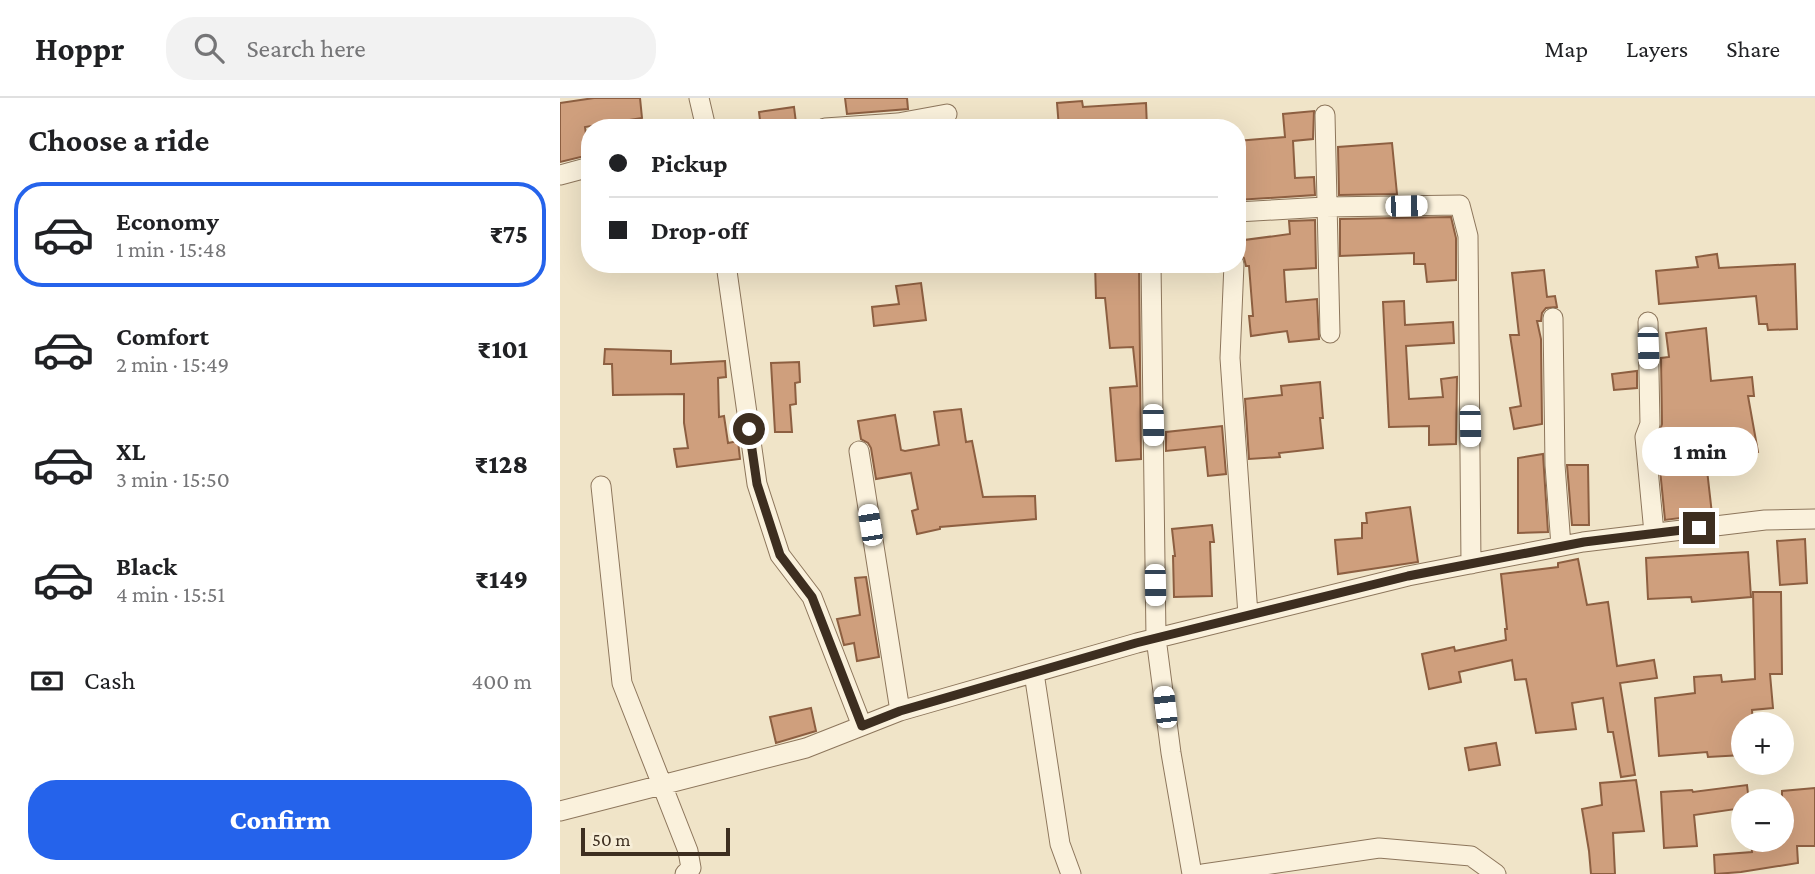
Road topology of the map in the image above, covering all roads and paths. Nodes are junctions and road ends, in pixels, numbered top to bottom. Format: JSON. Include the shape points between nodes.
{"nodes":[{"id":1,"x":699,"y":98,"type":"edge"},
{"id":2,"x":947,"y":114,"type":"dead end"},
{"id":3,"x":1325,"y":115,"type":"dead end"},
{"id":4,"x":704,"y":119,"type":"edge"},
{"id":5,"x":920,"y":119,"type":"edge"},
{"id":6,"x":581,"y":169,"type":"edge"},
{"id":7,"x":560,"y":175,"type":"edge"},
{"id":8,"x":1325,"y":206,"type":"junction"},
{"id":9,"x":1246,"y":211,"type":"edge"},
{"id":10,"x":727,"y":273,"type":"edge"},
{"id":11,"x":1151,"y":273,"type":"edge"},
{"id":12,"x":1234,"y":273,"type":"edge"},
{"id":13,"x":1553,"y":318,"type":"dead end"},
{"id":14,"x":1648,"y":322,"type":"dead end"},
{"id":15,"x":1330,"y":333,"type":"dead end"},
{"id":16,"x":859,"y":451,"type":"dead end"},
{"id":17,"x":601,"y":486,"type":"dead end"},
{"id":18,"x":1815,"y":519,"type":"edge"},
{"id":19,"x":1654,"y":533,"type":"junction"},
{"id":20,"x":1561,"y":546,"type":"junction"},
{"id":21,"x":1471,"y":564,"type":"junction"},
{"id":22,"x":1248,"y":615,"type":"junction"},
{"id":23,"x":1156,"y":638,"type":"junction"},
{"id":24,"x":1034,"y":673,"type":"junction"},
{"id":25,"x":900,"y":711,"type":"junction"},
{"id":26,"x":862,"y":726,"type":"junction"},
{"id":27,"x":662,"y":785,"type":"junction"},
{"id":28,"x":560,"y":811,"type":"edge"},
{"id":29,"x":685,"y":874,"type":"edge"},
{"id":30,"x":1071,"y":874,"type":"edge"},
{"id":31,"x":1192,"y":874,"type":"edge"},
{"id":32,"x":1203,"y":874,"type":"edge"},
{"id":33,"x":1496,"y":874,"type":"edge"}],
"edges":[{"from":1,"to":4,"type":"street"},
{"from":2,"to":5,"type":"street"},
{"from":3,"to":8,"type":"street"},
{"from":6,"to":7,"type":"street"},
{"from":8,"to":9,"type":"street"},
{"from":8,"to":15,"type":"street"},
{"from":8,"to":21,"type":"street","via":[[1460,205],[1468,236]]},
{"from":10,"to":26,"type":"street","via":[[757,484],[780,555],[812,597]]},
{"from":11,"to":23,"type":"street"},
{"from":12,"to":22,"type":"street","via":[[1230,358]]},
{"from":13,"to":20,"type":"street"},
{"from":14,"to":19,"type":"street","via":[[1650,424],[1645,437]]},
{"from":16,"to":25,"type":"street"},
{"from":17,"to":27,"type":"street","via":[[622,683]]},
{"from":18,"to":19,"type":"street"},
{"from":19,"to":20,"type":"street"},
{"from":20,"to":21,"type":"street"},
{"from":21,"to":22,"type":"street"},
{"from":22,"to":23,"type":"street"},
{"from":23,"to":24,"type":"street"},
{"from":23,"to":31,"type":"street"},
{"from":24,"to":25,"type":"street"},
{"from":24,"to":30,"type":"street","via":[[1060,844]]},
{"from":25,"to":26,"type":"street"},
{"from":26,"to":27,"type":"street","via":[[806,748]]},
{"from":27,"to":28,"type":"street"},
{"from":27,"to":29,"type":"street","via":[[688,851],[691,867]]},
{"from":32,"to":33,"type":"street","via":[[1379,848],[1471,856]]}]}
